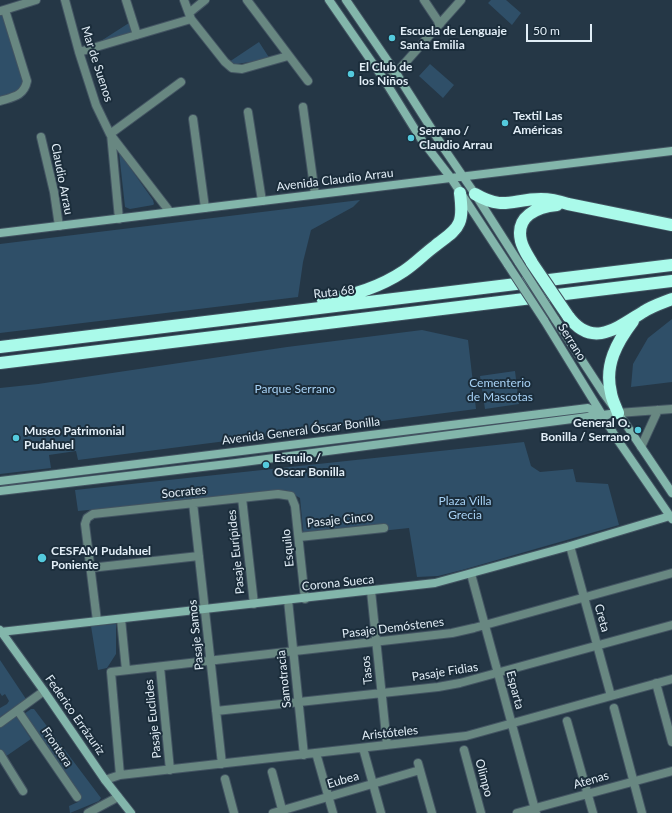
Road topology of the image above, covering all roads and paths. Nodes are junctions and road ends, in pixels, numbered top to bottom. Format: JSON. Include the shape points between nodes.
{"nodes":[{"id":1,"x":36,"y":0,"type":"edge"},
{"id":2,"x":65,"y":0,"type":"edge"},
{"id":3,"x":126,"y":0,"type":"edge"},
{"id":4,"x":184,"y":0,"type":"edge"},
{"id":5,"x":205,"y":0,"type":"edge"},
{"id":6,"x":247,"y":0,"type":"edge"},
{"id":7,"x":329,"y":0,"type":"edge"},
{"id":8,"x":346,"y":0,"type":"edge"},
{"id":9,"x":424,"y":0,"type":"edge"},
{"id":10,"x":461,"y":0,"type":"edge"},
{"id":11,"x":3,"y":10,"type":"edge"},
{"id":12,"x":190,"y":16,"type":"junction"},
{"id":13,"x":440,"y":24,"type":"junction"},
{"id":14,"x":137,"y":36,"type":"junction"},
{"id":15,"x":79,"y":52,"type":"junction"},
{"id":16,"x":288,"y":56,"type":"junction"},
{"id":17,"x":396,"y":73,"type":"junction"},
{"id":18,"x":308,"y":81,"type":"dead end"},
{"id":19,"x":385,"y":81,"type":"junction"},
{"id":20,"x":181,"y":82,"type":"dead end"},
{"id":21,"x":0,"y":101,"type":"edge"},
{"id":22,"x":303,"y":107,"type":"dead end"},
{"id":23,"x":248,"y":112,"type":"dead end"},
{"id":24,"x":193,"y":119,"type":"dead end"},
{"id":25,"x":110,"y":134,"type":"junction"},
{"id":26,"x":41,"y":137,"type":"dead end"},
{"id":27,"x":672,"y":151,"type":"edge"},
{"id":28,"x":463,"y":176,"type":"junction"},
{"id":29,"x":451,"y":178,"type":"junction"},
{"id":30,"x":460,"y":193,"type":"junction"},
{"id":31,"x":315,"y":194,"type":"junction"},
{"id":32,"x":475,"y":194,"type":"junction"},
{"id":33,"x":262,"y":201,"type":"junction"},
{"id":34,"x":568,"y":204,"type":"junction"},
{"id":35,"x":205,"y":208,"type":"junction"},
{"id":36,"x":170,"y":212,"type":"junction"},
{"id":37,"x":119,"y":219,"type":"junction"},
{"id":38,"x":672,"y":225,"type":"edge"},
{"id":39,"x":59,"y":226,"type":"junction"},
{"id":40,"x":0,"y":233,"type":"edge"},
{"id":41,"x":672,"y":265,"type":"edge"},
{"id":42,"x":672,"y":280,"type":"edge"},
{"id":43,"x":672,"y":299,"type":"edge"},
{"id":44,"x":638,"y":315,"type":"junction"},
{"id":45,"x":229,"y":319,"type":"junction"},
{"id":46,"x":0,"y":347,"type":"edge"},
{"id":47,"x":0,"y":363,"type":"edge"},
{"id":48,"x":672,"y":409,"type":"edge"},
{"id":49,"x":658,"y":410,"type":"junction"},
{"id":50,"x":618,"y":413,"type":"junction"},
{"id":51,"x":603,"y":415,"type":"junction"},
{"id":52,"x":641,"y":447,"type":"junction"},
{"id":53,"x":0,"y":481,"type":"edge"},
{"id":54,"x":0,"y":492,"type":"edge"},
{"id":55,"x":672,"y":493,"type":"edge"},
{"id":56,"x":291,"y":496,"type":"joint"},
{"id":57,"x":242,"y":498,"type":"junction"},
{"id":58,"x":193,"y":503,"type":"junction"},
{"id":59,"x":671,"y":518,"type":"edge"},
{"id":60,"x":384,"y":528,"type":"dead end"},
{"id":61,"x":299,"y":537,"type":"junction"},
{"id":62,"x":570,"y":546,"type":"junction"},
{"id":63,"x":199,"y":556,"type":"junction"},
{"id":64,"x":90,"y":568,"type":"junction"},
{"id":65,"x":672,"y":572,"type":"edge"},
{"id":66,"x":471,"y":574,"type":"junction"},
{"id":67,"x":370,"y":591,"type":"junction"},
{"id":68,"x":584,"y":597,"type":"junction"},
{"id":69,"x":305,"y":598,"type":"junction"},
{"id":70,"x":288,"y":600,"type":"junction"},
{"id":71,"x":254,"y":604,"type":"junction"},
{"id":72,"x":205,"y":609,"type":"junction"},
{"id":73,"x":121,"y":619,"type":"junction"},
{"id":74,"x":96,"y":621,"type":"junction"},
{"id":75,"x":485,"y":625,"type":"junction"},
{"id":76,"x":672,"y":625,"type":"edge"},
{"id":77,"x":0,"y":631,"type":"edge"},
{"id":78,"x":376,"y":642,"type":"junction"},
{"id":79,"x":597,"y":646,"type":"junction"},
{"id":80,"x":293,"y":652,"type":"junction"},
{"id":81,"x":211,"y":661,"type":"junction"},
{"id":82,"x":160,"y":667,"type":"junction"},
{"id":83,"x":126,"y":670,"type":"junction"},
{"id":84,"x":498,"y":674,"type":"junction"},
{"id":85,"x":672,"y":679,"type":"edge"},
{"id":86,"x":656,"y":683,"type":"junction"},
{"id":87,"x":44,"y":691,"type":"junction"},
{"id":88,"x":381,"y":693,"type":"junction"},
{"id":89,"x":610,"y":696,"type":"junction"},
{"id":90,"x":299,"y":702,"type":"junction"},
{"id":91,"x":614,"y":708,"type":"dead end"},
{"id":92,"x":18,"y":710,"type":"junction"},
{"id":93,"x":216,"y":711,"type":"junction"},
{"id":94,"x":567,"y":721,"type":"dead end"},
{"id":95,"x":0,"y":723,"type":"edge"},
{"id":96,"x":512,"y":723,"type":"junction"},
{"id":97,"x":672,"y":742,"type":"edge"},
{"id":98,"x":386,"y":746,"type":"junction"},
{"id":99,"x":363,"y":748,"type":"junction"},
{"id":100,"x":464,"y":750,"type":"dead end"},
{"id":101,"x":0,"y":754,"type":"edge"},
{"id":102,"x":316,"y":754,"type":"junction"},
{"id":103,"x":304,"y":755,"type":"junction"},
{"id":104,"x":222,"y":764,"type":"junction"},
{"id":105,"x":170,"y":770,"type":"junction"},
{"id":106,"x":672,"y":771,"type":"edge"},
{"id":107,"x":272,"y":772,"type":"dead end"},
{"id":108,"x":120,"y":775,"type":"junction"},
{"id":109,"x":225,"y":779,"type":"dead end"},
{"id":110,"x":105,"y":780,"type":"junction"},
{"id":111,"x":634,"y":781,"type":"junction"},
{"id":112,"x":373,"y":783,"type":"junction"},
{"id":113,"x":23,"y":791,"type":"dead end"},
{"id":114,"x":588,"y":794,"type":"junction"},
{"id":115,"x":77,"y":797,"type":"dead end"},
{"id":116,"x":118,"y":797,"type":"junction"},
{"id":117,"x":328,"y":797,"type":"junction"},
{"id":118,"x":536,"y":811,"type":"edge"},
{"id":119,"x":283,"y":812,"type":"edge"},
{"id":120,"x":88,"y":813,"type":"edge"},
{"id":121,"x":131,"y":813,"type":"edge"},
{"id":122,"x":234,"y":813,"type":"edge"},
{"id":123,"x":273,"y":813,"type":"edge"},
{"id":124,"x":333,"y":813,"type":"edge"},
{"id":125,"x":382,"y":813,"type":"edge"},
{"id":126,"x":432,"y":813,"type":"edge"},
{"id":127,"x":481,"y":813,"type":"edge"},
{"id":128,"x":517,"y":813,"type":"edge"},
{"id":129,"x":593,"y":813,"type":"edge"},
{"id":130,"x":642,"y":813,"type":"edge"}],
"edges":[{"from":1,"to":11,"type":"street"},
{"from":2,"to":15,"type":"street","name":"Mar de Suenos"},
{"from":3,"to":14,"type":"street"},
{"from":4,"to":12,"type":"street"},
{"from":5,"to":12,"type":"street"},
{"from":6,"to":16,"type":"street"},
{"from":7,"to":19,"type":"street","name":"Serrano"},
{"from":8,"to":17,"type":"street","name":"Serrano"},
{"from":9,"to":13,"type":"street"},
{"from":10,"to":13,"type":"street"},
{"from":11,"to":21,"type":"street","via":[[27,81],[22,93]]},
{"from":12,"to":14,"type":"street"},
{"from":12,"to":16,"type":"street","via":[[232,68],[242,69]]},
{"from":13,"to":17,"type":"street"},
{"from":14,"to":15,"type":"street"},
{"from":15,"to":25,"type":"street","name":"Mar de Suenos","via":[[96,105]]},
{"from":16,"to":18,"type":"street"},
{"from":17,"to":19,"type":"street"},
{"from":17,"to":28,"type":"street","name":"Serrano"},
{"from":19,"to":29,"type":"street","name":"Serrano","via":[[421,139]]},
{"from":20,"to":25,"type":"street"},
{"from":22,"to":31,"type":"street"},
{"from":23,"to":33,"type":"street"},
{"from":24,"to":35,"type":"street"},
{"from":25,"to":36,"type":"street","name":"Mar de Suenos"},
{"from":25,"to":37,"type":"street","name":"Mar de Suenos"},
{"from":26,"to":39,"type":"street","name":"Claudio Arrau"},
{"from":27,"to":28,"type":"street","name":"Avenida Claudio Arrau"},
{"from":28,"to":29,"type":"street","name":"Avenida Claudio Arrau"},
{"from":28,"to":32,"type":"street","name":"Serrano"},
{"from":29,"to":30,"type":"street","name":"Serrano"},
{"from":29,"to":31,"type":"street","name":"Avenida Claudio Arrau"},
{"from":30,"to":45,"type":"highway","via":[[461,213],[458,225],[445,239],[391,279],[358,293]]},
{"from":30,"to":51,"type":"street","name":"Serrano","bridge":true},
{"from":31,"to":33,"type":"street","name":"Avenida Claudio Arrau"},
{"from":32,"to":34,"type":"highway","via":[[498,203],[540,199]]},
{"from":32,"to":50,"type":"street","name":"Serrano","bridge":true},
{"from":33,"to":35,"type":"street","name":"Avenida Claudio Arrau"},
{"from":34,"to":38,"type":"highway"},
{"from":34,"to":44,"type":"highway","bridge":true,"via":[[532,211],[522,223],[521,242],[532,263],[574,325],[581,330],[595,334],[609,331]]},
{"from":35,"to":36,"type":"street","name":"Avenida Claudio Arrau"},
{"from":36,"to":37,"type":"street","name":"Avenida Claudio Arrau"},
{"from":37,"to":39,"type":"street","name":"Avenida Claudio Arrau"},
{"from":39,"to":40,"type":"street","name":"Avenida Claudio Arrau"},
{"from":41,"to":45,"type":"highway","name":"Ruta 68"},
{"from":42,"to":47,"type":"highway"},
{"from":43,"to":44,"type":"highway"},
{"from":44,"to":50,"type":"highway","via":[[613,351],[609,369],[609,386]]},
{"from":45,"to":46,"type":"highway","name":"Ruta 68"},
{"from":48,"to":49,"type":"street","name":"Avenida General Óscar Bonilla"},
{"from":49,"to":50,"type":"street","name":"Avenida General Óscar Bonilla"},
{"from":49,"to":52,"type":"street"},
{"from":50,"to":51,"type":"street","name":"Avenida General Óscar Bonilla"},
{"from":50,"to":52,"type":"street","name":"Serrano"},
{"from":51,"to":53,"type":"street","name":"Avenida General Óscar Bonilla","via":[[588,408]]},
{"from":51,"to":54,"type":"street","name":"Avenida General Óscar Bonilla"},
{"from":51,"to":59,"type":"street","name":"Serrano"},
{"from":52,"to":55,"type":"street","name":"Serrano"},
{"from":56,"to":57,"type":"street","name":"Socrates","via":[[278,494]]},
{"from":56,"to":61,"type":"street","name":"Esquilo","via":[[296,506]]},
{"from":57,"to":58,"type":"street","name":"Socrates"},
{"from":57,"to":71,"type":"street","name":"Pasaje Eurípides"},
{"from":58,"to":63,"type":"street","name":"Pasaje Samos"},
{"from":58,"to":64,"type":"street","name":"Socrates","via":[[92,514],[85,524]]},
{"from":59,"to":62,"type":"street","name":"Corona Sueca"},
{"from":60,"to":61,"type":"street","name":"Pasaje Cinco"},
{"from":61,"to":69,"type":"street","name":"Esquilo"},
{"from":62,"to":66,"type":"street","name":"Corona Sueca"},
{"from":62,"to":68,"type":"street","name":"Creta"},
{"from":63,"to":64,"type":"street"},
{"from":63,"to":72,"type":"street","name":"Pasaje Samos"},
{"from":64,"to":74,"type":"street"},
{"from":65,"to":68,"type":"street","name":"Pasaje Demóstenes"},
{"from":66,"to":67,"type":"street","name":"Corona Sueca","via":[[435,583]]},
{"from":66,"to":75,"type":"street","name":"Esparta"},
{"from":67,"to":69,"type":"street","name":"Corona Sueca"},
{"from":67,"to":78,"type":"street","name":"Tasos"},
{"from":68,"to":75,"type":"street","name":"Pasaje Demóstenes"},
{"from":68,"to":79,"type":"street","name":"Creta"},
{"from":69,"to":70,"type":"street","name":"Corona Sueca"},
{"from":70,"to":71,"type":"street","name":"Corona Sueca"},
{"from":70,"to":80,"type":"street","name":"Samotracia"},
{"from":71,"to":72,"type":"street","name":"Corona Sueca"},
{"from":72,"to":73,"type":"street","name":"Corona Sueca"},
{"from":72,"to":81,"type":"street","name":"Pasaje Samos"},
{"from":73,"to":74,"type":"street","name":"Corona Sueca"},
{"from":73,"to":83,"type":"street"},
{"from":74,"to":77,"type":"street","name":"Corona Sueca"},
{"from":75,"to":78,"type":"street","name":"Pasaje Demóstenes","via":[[441,635]]},
{"from":75,"to":84,"type":"street","name":"Esparta"},
{"from":76,"to":79,"type":"street","name":"Pasaje Fidias"},
{"from":77,"to":87,"type":"street","name":"Federico Errázuriz"},
{"from":78,"to":80,"type":"street","name":"Pasaje Demóstenes"},
{"from":78,"to":88,"type":"street","name":"Tasos"},
{"from":79,"to":84,"type":"street","name":"Pasaje Fidias"},
{"from":79,"to":89,"type":"street","name":"Creta"},
{"from":80,"to":81,"type":"street","name":"Pasaje Demóstenes"},
{"from":80,"to":90,"type":"street","name":"Samotracia"},
{"from":81,"to":82,"type":"street","name":"Pasaje Demóstenes"},
{"from":81,"to":93,"type":"street","name":"Pasaje Samos"},
{"from":82,"to":83,"type":"street","name":"Pasaje Demóstenes"},
{"from":82,"to":105,"type":"street","name":"Pasaje Euclides"},
{"from":83,"to":108,"type":"street","name":"Pasaje Demóstenes","via":[[111,672]]},
{"from":84,"to":88,"type":"street","name":"Pasaje Fidias","via":[[460,683]]},
{"from":84,"to":96,"type":"street","name":"Esparta"},
{"from":85,"to":86,"type":"street","name":"Aristóteles"},
{"from":86,"to":89,"type":"street","name":"Aristóteles"},
{"from":86,"to":97,"type":"street"},
{"from":87,"to":92,"type":"street"},
{"from":87,"to":110,"type":"street","name":"Federico Errázuriz"},
{"from":88,"to":90,"type":"street","name":"Pasaje Fidias"},
{"from":88,"to":98,"type":"street","name":"Tasos"},
{"from":89,"to":96,"type":"street","name":"Aristóteles"},
{"from":90,"to":93,"type":"street","name":"Pasaje Fidias"},
{"from":90,"to":103,"type":"street","name":"Samotracia"},
{"from":91,"to":111,"type":"street"},
{"from":92,"to":95,"type":"street"},
{"from":92,"to":115,"type":"street","name":"Frontera"},
{"from":93,"to":104,"type":"street","name":"Pasaje Samos"},
{"from":94,"to":114,"type":"street"},
{"from":96,"to":98,"type":"street","name":"Aristóteles","via":[[466,736]]},
{"from":96,"to":118,"type":"street","name":"Esparta"},
{"from":98,"to":99,"type":"street","name":"Aristóteles"},
{"from":99,"to":102,"type":"street","name":"Aristóteles"},
{"from":99,"to":112,"type":"street"},
{"from":100,"to":127,"type":"street","name":"Olimpo"},
{"from":101,"to":113,"type":"street"},
{"from":102,"to":103,"type":"street","name":"Aristóteles"},
{"from":102,"to":117,"type":"street"},
{"from":103,"to":104,"type":"street","name":"Aristóteles"},
{"from":104,"to":105,"type":"street","name":"Aristóteles"},
{"from":105,"to":108,"type":"street","name":"Aristóteles"},
{"from":106,"to":111,"type":"street","name":"Atenas"},
{"from":107,"to":119,"type":"street"},
{"from":108,"to":110,"type":"street","name":"Aristóteles"},
{"from":109,"to":122,"type":"street"},
{"from":110,"to":116,"type":"street","name":"Federico Errázuriz"},
{"from":111,"to":114,"type":"street","name":"Atenas"},
{"from":111,"to":130,"type":"street"},
{"from":112,"to":117,"type":"street","name":"Eubea"},
{"from":112,"to":125,"type":"street"},
{"from":112,"to":126,"type":"street","name":"Eubea","via":[[419,766]]},
{"from":114,"to":118,"type":"street","name":"Atenas"},
{"from":114,"to":129,"type":"street"},
{"from":116,"to":120,"type":"street"},
{"from":116,"to":121,"type":"street","name":"Federico Errázuriz"},
{"from":117,"to":119,"type":"street","name":"Eubea"},
{"from":117,"to":124,"type":"street"},
{"from":118,"to":128,"type":"street","name":"Atenas"},
{"from":119,"to":123,"type":"street","name":"Eubea"}]}
